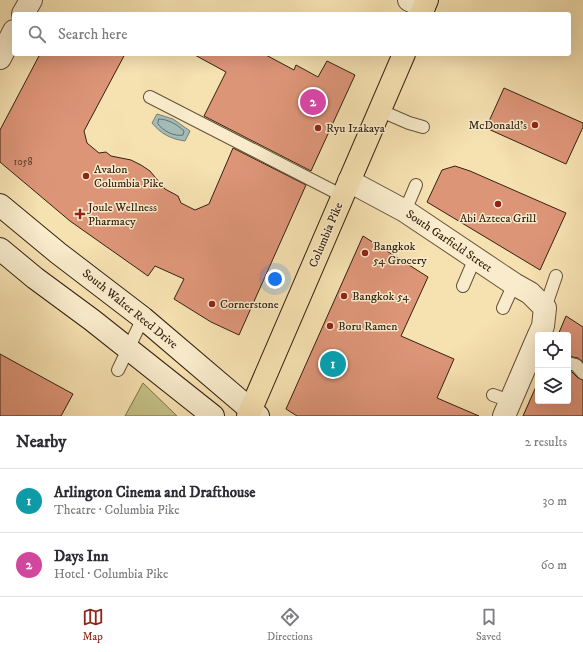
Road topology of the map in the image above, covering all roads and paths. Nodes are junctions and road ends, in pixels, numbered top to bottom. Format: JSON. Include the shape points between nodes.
{"nodes":[{"id":1,"x":31,"y":0,"type":"edge"},
{"id":2,"x":24,"y":12,"type":"edge"},
{"id":3,"x":12,"y":35,"type":"edge"},
{"id":4,"x":403,"y":56,"type":"edge"},
{"id":5,"x":0,"y":58,"type":"edge"},
{"id":6,"x":150,"y":96,"type":"dead end"},
{"id":7,"x":379,"y":110,"type":"junction"},
{"id":8,"x":423,"y":127,"type":"dead end"},
{"id":9,"x":416,"y":185,"type":"dead end"},
{"id":10,"x":346,"y":188,"type":"junction"},
{"id":11,"x":0,"y":205,"type":"edge"},
{"id":12,"x":405,"y":211,"type":"junction"},
{"id":13,"x":0,"y":249,"type":"edge"},
{"id":14,"x":475,"y":258,"type":"junction"},
{"id":15,"x":556,"y":276,"type":"dead end"},
{"id":16,"x":514,"y":284,"type":"junction"},
{"id":17,"x":463,"y":286,"type":"dead end"},
{"id":18,"x":503,"y":308,"type":"dead end"},
{"id":19,"x":544,"y":308,"type":"junction"},
{"id":20,"x":143,"y":318,"type":"junction"},
{"id":21,"x":541,"y":332,"type":"edge"},
{"id":22,"x":535,"y":346,"type":"edge"},
{"id":23,"x":128,"y":348,"type":"junction"},
{"id":24,"x":118,"y":370,"type":"dead end"},
{"id":25,"x":502,"y":404,"type":"edge"},
{"id":26,"x":252,"y":414,"type":"edge"},
{"id":27,"x":213,"y":416,"type":"edge"}],
"edges":[{"from":1,"to":2,"type":"main road"},
{"from":3,"to":5,"type":"main road"},
{"from":4,"to":7,"type":"main road","name":"Columbia Pike"},
{"from":6,"to":10,"type":"lane"},
{"from":7,"to":8,"type":"lane"},
{"from":7,"to":10,"type":"main road","name":"Columbia Pike"},
{"from":9,"to":12,"type":"lane"},
{"from":10,"to":12,"type":"main road","name":"South Garfield Street"},
{"from":10,"to":26,"type":"main road","name":"Columbia Pike"},
{"from":11,"to":20,"type":"main road","name":"South Walter Reed Drive"},
{"from":12,"to":14,"type":"main road","name":"South Garfield Street"},
{"from":13,"to":23,"type":"main road"},
{"from":14,"to":16,"type":"main road","name":"South Garfield Street"},
{"from":14,"to":17,"type":"lane"},
{"from":15,"to":19,"type":"lane"},
{"from":16,"to":18,"type":"lane"},
{"from":16,"to":19,"type":"main road","name":"South Garfield Street","via":[[530,293]]},
{"from":19,"to":21,"type":"main road"},
{"from":20,"to":23,"type":"lane"},
{"from":20,"to":26,"type":"main road","name":"South Walter Reed Drive"},
{"from":22,"to":25,"type":"main road"},
{"from":23,"to":24,"type":"lane"},
{"from":23,"to":27,"type":"main road"}]}
